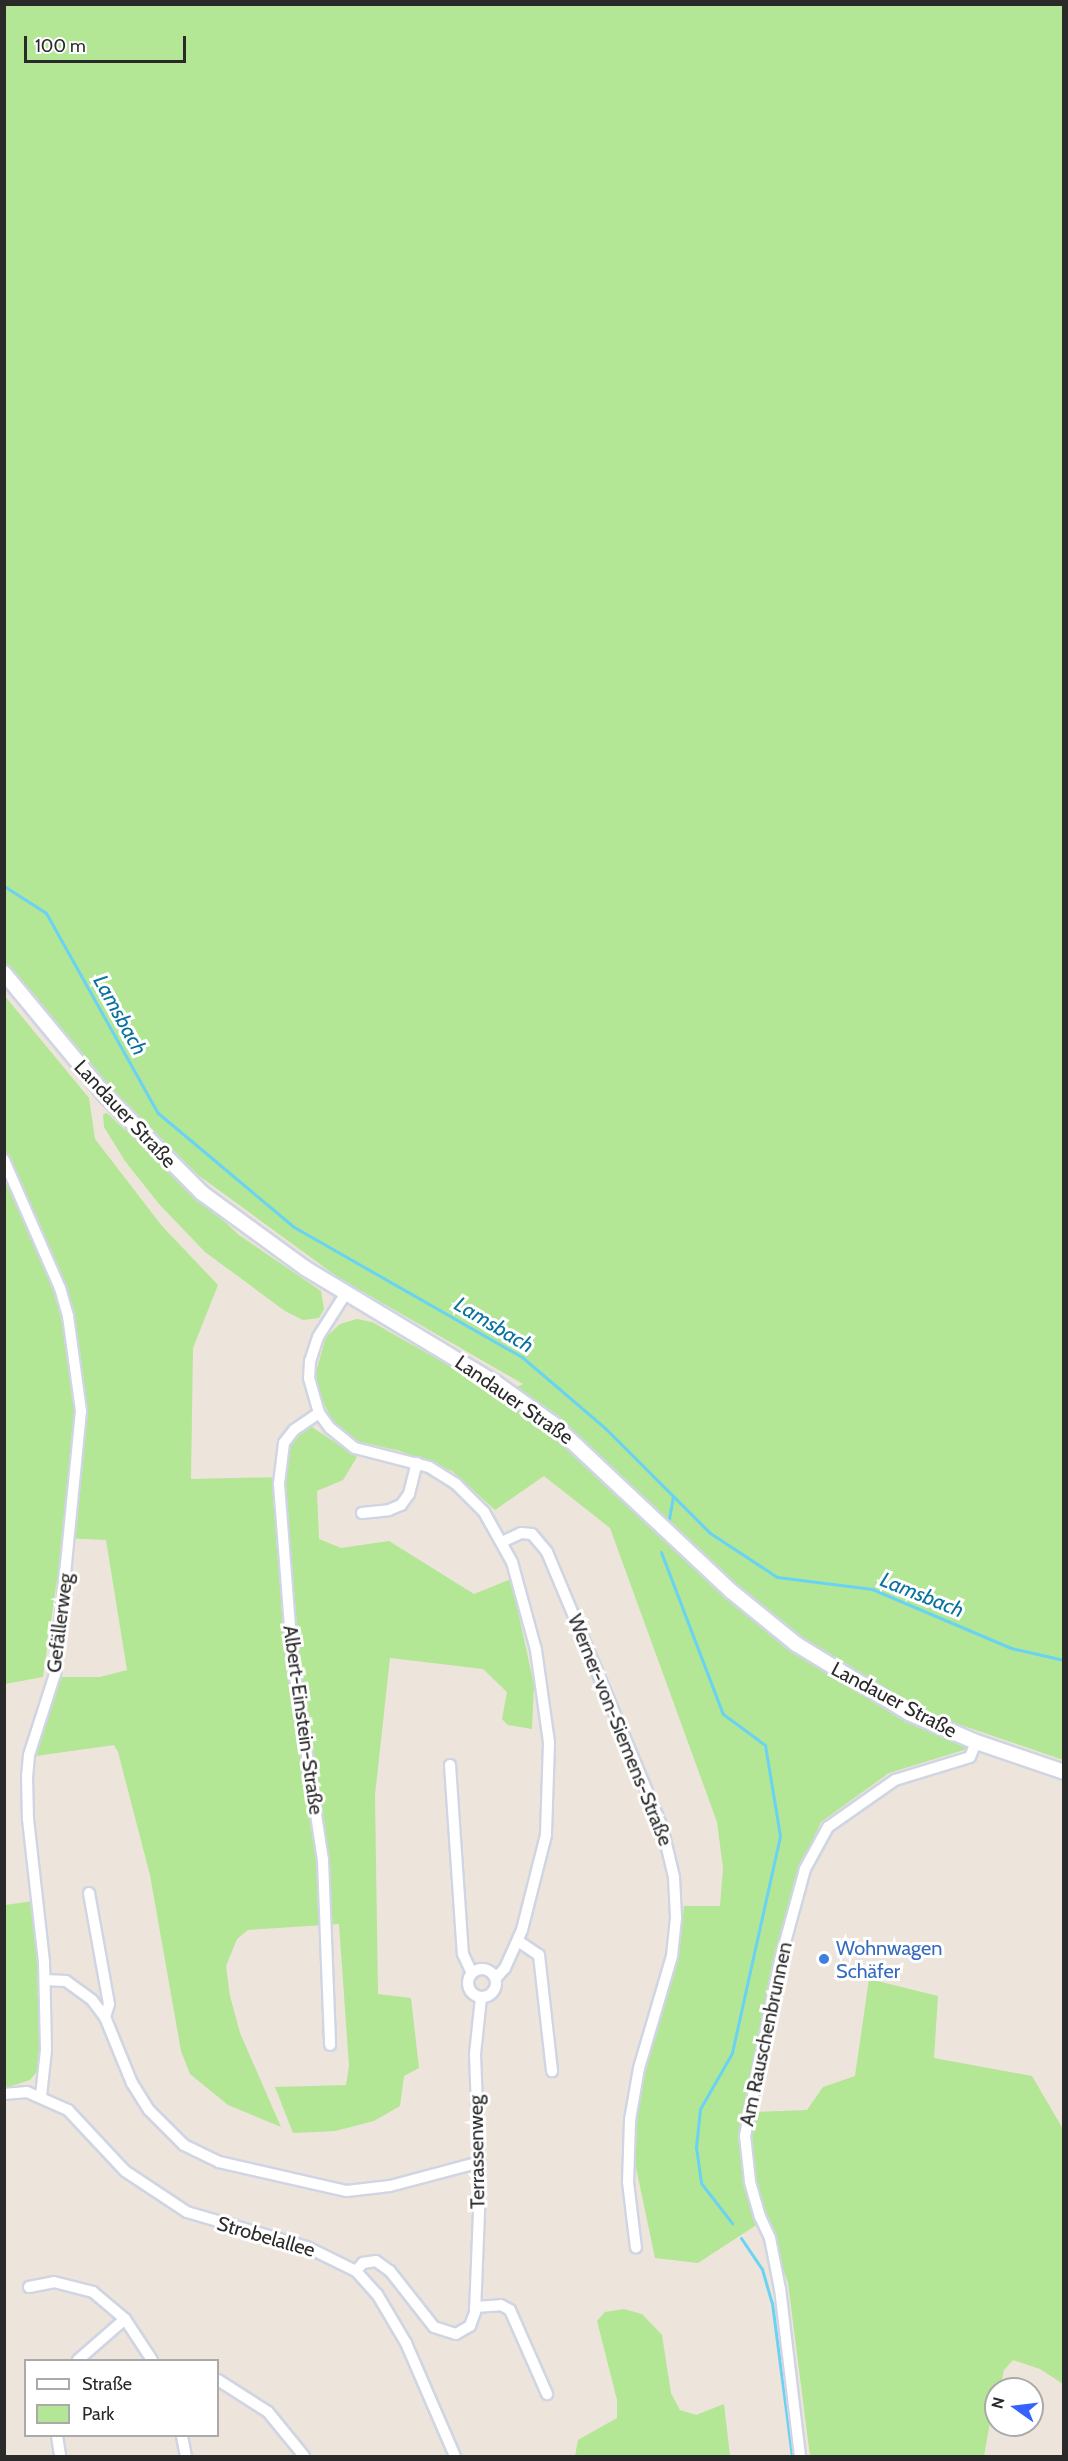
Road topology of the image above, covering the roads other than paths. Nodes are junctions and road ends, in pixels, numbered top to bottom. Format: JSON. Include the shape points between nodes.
{"nodes":[{"id":1,"x":4,"y":973,"type":"edge"},
{"id":2,"x":4,"y":1160,"type":"edge"},
{"id":3,"x":346,"y":1293,"type":"junction"},
{"id":4,"x":319,"y":1413,"type":"junction"},
{"id":5,"x":417,"y":1463,"type":"junction"},
{"id":6,"x":362,"y":1513,"type":"dead end"},
{"id":7,"x":504,"y":1542,"type":"junction"},
{"id":8,"x":976,"y":1742,"type":"junction"},
{"id":9,"x":450,"y":1765,"type":"dead end"},
{"id":10,"x":1064,"y":1772,"type":"edge"},
{"id":11,"x":89,"y":1893,"type":"dead end"},
{"id":12,"x":518,"y":1941,"type":"junction"},
{"id":13,"x":472,"y":1972,"type":"junction"},
{"id":14,"x":496,"y":1978,"type":"junction"},
{"id":15,"x":45,"y":1980,"type":"junction"},
{"id":16,"x":481,"y":1998,"type":"junction"},
{"id":17,"x":105,"y":2018,"type":"junction"},
{"id":18,"x":330,"y":2045,"type":"dead end"},
{"id":19,"x":552,"y":2071,"type":"dead end"},
{"id":20,"x":4,"y":2094,"type":"edge"},
{"id":21,"x":41,"y":2096,"type":"junction"},
{"id":22,"x":480,"y":2162,"type":"junction"},
{"id":23,"x":636,"y":2248,"type":"dead end"},
{"id":24,"x":356,"y":2271,"type":"junction"},
{"id":25,"x":29,"y":2287,"type":"dead end"},
{"id":26,"x":475,"y":2307,"type":"junction"},
{"id":27,"x":125,"y":2319,"type":"junction"},
{"id":28,"x":80,"y":2359,"type":"edge"},
{"id":29,"x":151,"y":2359,"type":"edge"},
{"id":30,"x":219,"y":2381,"type":"edge"},
{"id":31,"x":547,"y":2394,"type":"dead end"},
{"id":32,"x":57,"y":2437,"type":"edge"},
{"id":33,"x":182,"y":2437,"type":"edge"},
{"id":34,"x":60,"y":2457,"type":"edge"},
{"id":35,"x":186,"y":2457,"type":"edge"},
{"id":36,"x":304,"y":2457,"type":"edge"},
{"id":37,"x":455,"y":2457,"type":"edge"},
{"id":38,"x":800,"y":2457,"type":"edge"}],
"edges":[{"from":1,"to":3,"type":"main road","name":"Landauer Straße","via":[[104,1094],[169,1162],[238,1221]]},
{"from":2,"to":15,"type":"street","name":"Gefällerweg","via":[[60,1288],[68,1316],[81,1411],[55,1674],[29,1755],[27,1776]]},
{"from":3,"to":4,"type":"street","via":[[318,1337],[310,1361],[309,1378]]},
{"from":3,"to":8,"type":"main road","name":"Landauer Straße","via":[[496,1383],[552,1424],[730,1591],[796,1644],[909,1713]]},
{"from":4,"to":5,"type":"street","via":[[330,1428],[356,1448]]},
{"from":4,"to":18,"type":"street","name":"Albert-Einstein-Straße","via":[[294,1430],[284,1443],[279,1484],[293,1664],[323,1860]]},
{"from":5,"to":6,"type":"street","via":[[409,1494],[401,1505]]},
{"from":5,"to":7,"type":"street","via":[[440,1473],[469,1495]]},
{"from":7,"to":12,"type":"street","via":[[536,1650],[549,1743],[546,1835]]},
{"from":7,"to":23,"type":"street","name":"Werner-von-Siemens-Straße","via":[[521,1533],[532,1534],[547,1552],[663,1827],[672,1869],[674,1947],[639,2068],[630,2120],[628,2182]]},
{"from":8,"to":10,"type":"main road","name":"Landauer Straße"},
{"from":8,"to":38,"type":"street","name":"Am Rauschenbrunnen","via":[[970,1757],[895,1780],[828,1827],[805,1869],[783,1950],[745,2136],[750,2181],[770,2238],[780,2289]]},
{"from":9,"to":13,"type":"street","via":[[463,1954]]},
{"from":11,"to":17,"type":"street","via":[[109,2004]]},
{"from":12,"to":14,"type":"street"},
{"from":12,"to":19,"type":"street","via":[[539,1955]]},
{"from":13,"to":14,"type":"street","via":[[488,1970]]},
{"from":13,"to":16,"type":"street","via":[[468,1985]]},
{"from":14,"to":16,"type":"street","via":[[492,1994]]},
{"from":15,"to":17,"type":"street","via":[[75,1985]]},
{"from":15,"to":21,"type":"street","name":"Gefällerweg","via":[[46,2050]]},
{"from":16,"to":22,"type":"street","name":"Terrassenweg","via":[[475,2054]]},
{"from":17,"to":22,"type":"street","via":[[132,2083],[149,2110],[184,2145],[219,2162],[346,2191],[390,2186]]},
{"from":20,"to":21,"type":"street","name":"Strobelallee","via":[[15,2091]]},
{"from":21,"to":24,"type":"street","name":"Strobelallee","via":[[68,2110],[124,2172],[163,2200],[212,2221],[321,2253]]},
{"from":22,"to":26,"type":"street","name":"Terrassenweg"},
{"from":24,"to":26,"type":"street","name":"Terrassenweg","via":[[369,2260],[383,2264],[435,2327],[449,2334],[466,2330]]},
{"from":24,"to":37,"type":"street","name":"Strobelallee","via":[[377,2294],[402,2335]]},
{"from":25,"to":27,"type":"street","via":[[54,2282],[83,2288],[104,2299]]},
{"from":26,"to":31,"type":"street","via":[[501,2305],[510,2310]]},
{"from":27,"to":28,"type":"street"},
{"from":27,"to":29,"type":"street"},
{"from":30,"to":36,"type":"street","via":[[268,2412]]},
{"from":32,"to":34,"type":"street"},
{"from":33,"to":35,"type":"street"}]}
